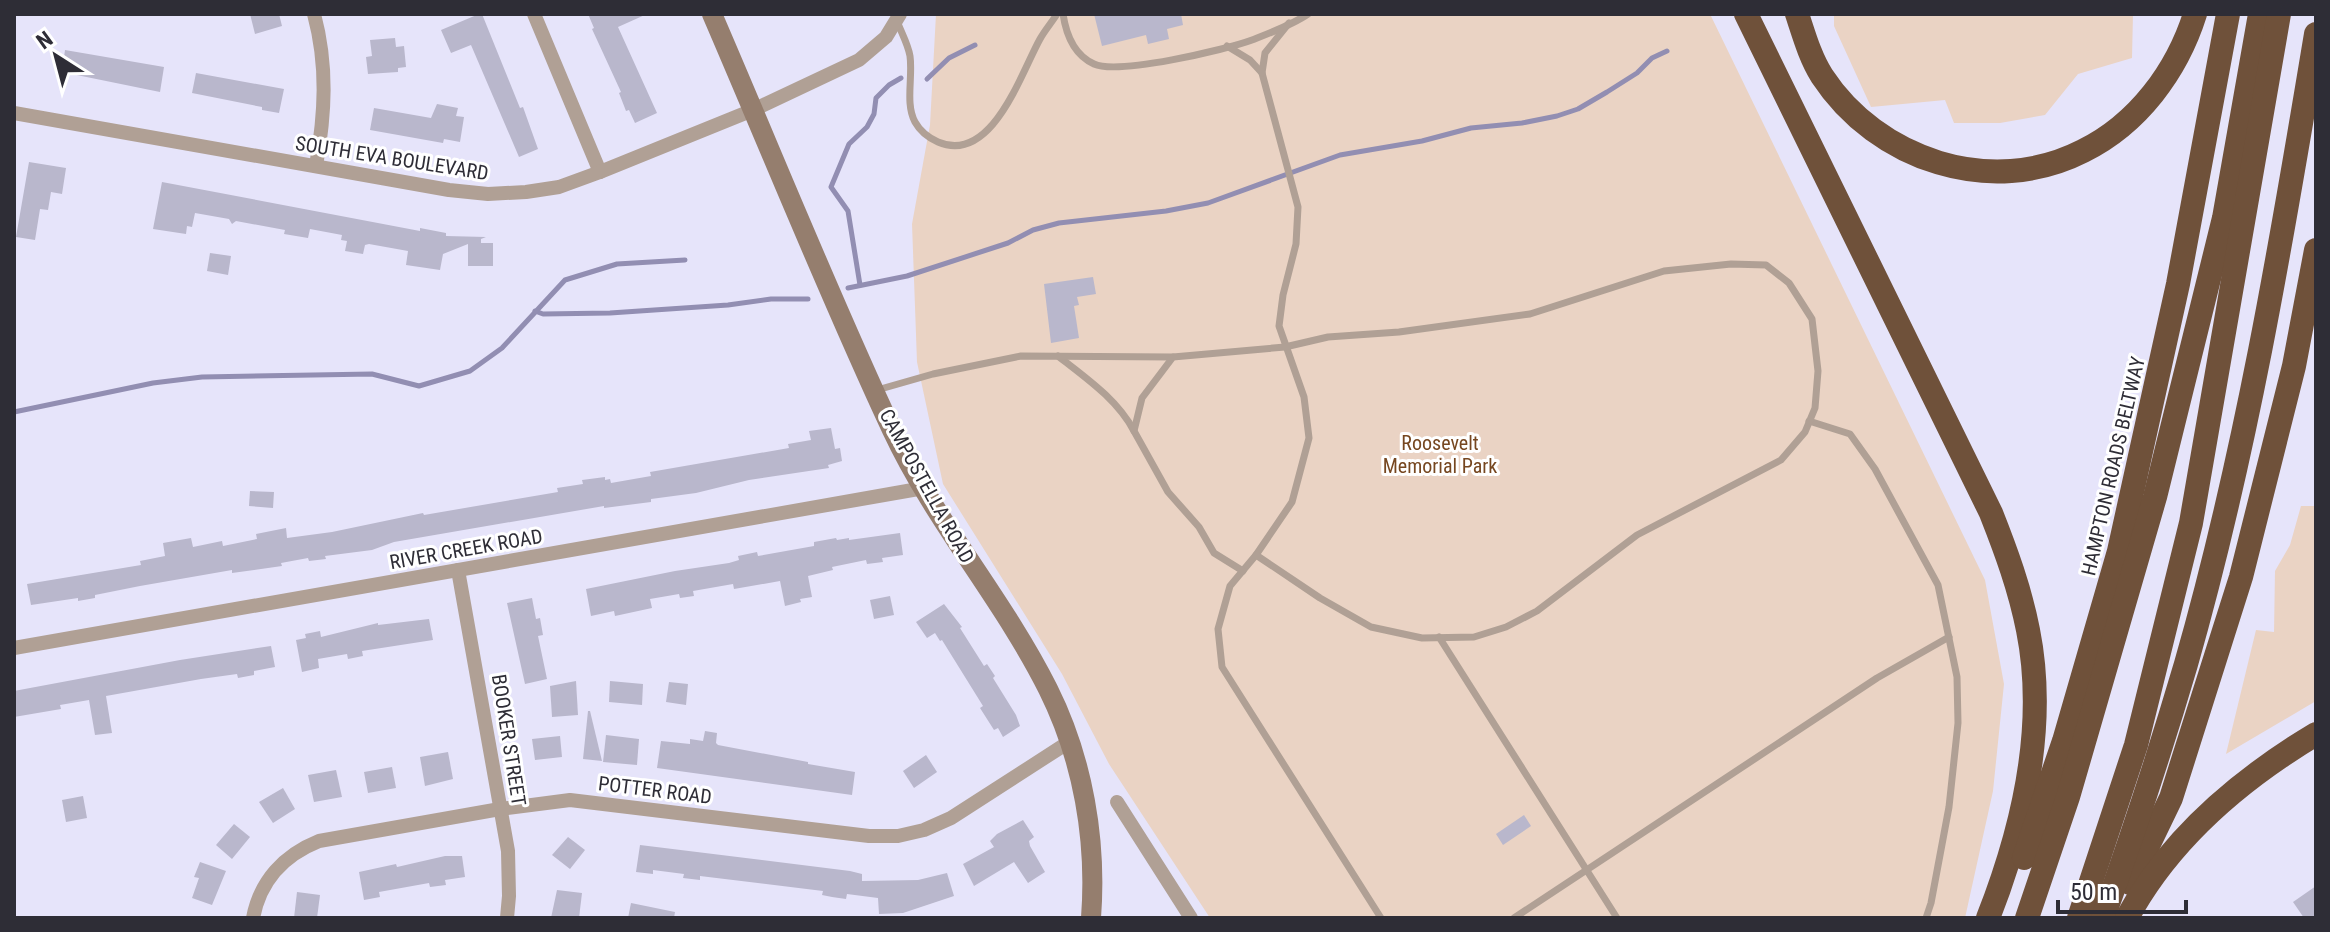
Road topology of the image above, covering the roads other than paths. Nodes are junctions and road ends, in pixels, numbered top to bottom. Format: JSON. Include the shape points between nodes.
{"nodes":[{"id":1,"x":314,"y":14,"type":"edge"},
{"id":2,"x":534,"y":14,"type":"edge"},
{"id":3,"x":712,"y":14,"type":"edge"},
{"id":4,"x":1060,"y":14,"type":"edge"},
{"id":5,"x":1308,"y":14,"type":"edge"},
{"id":6,"x":1746,"y":14,"type":"edge"},
{"id":7,"x":1797,"y":14,"type":"edge"},
{"id":8,"x":2195,"y":14,"type":"edge"},
{"id":9,"x":2228,"y":14,"type":"edge"},
{"id":10,"x":2260,"y":14,"type":"edge"},
{"id":11,"x":2279,"y":14,"type":"edge"},
{"id":12,"x":898,"y":18,"type":"edge"},
{"id":13,"x":1289,"y":23,"type":"junction"},
{"id":14,"x":2316,"y":34,"type":"edge"},
{"id":15,"x":1227,"y":46,"type":"junction"},
{"id":16,"x":1262,"y":73,"type":"junction"},
{"id":17,"x":753,"y":110,"type":"junction"},
{"id":18,"x":14,"y":113,"type":"edge"},
{"id":19,"x":316,"y":166,"type":"junction"},
{"id":20,"x":600,"y":172,"type":"junction"},
{"id":21,"x":2316,"y":251,"type":"edge"},
{"id":22,"x":2316,"y":282,"type":"edge"},
{"id":23,"x":1285,"y":347,"type":"junction"},
{"id":24,"x":1058,"y":356,"type":"junction"},
{"id":25,"x":1173,"y":357,"type":"junction"},
{"id":26,"x":875,"y":391,"type":"junction"},
{"id":27,"x":1809,"y":421,"type":"junction"},
{"id":28,"x":1134,"y":431,"type":"junction"},
{"id":29,"x":924,"y":488,"type":"junction"},
{"id":30,"x":1256,"y":555,"type":"junction"},
{"id":31,"x":458,"y":570,"type":"junction"},
{"id":32,"x":1243,"y":571,"type":"junction"},
{"id":33,"x":1439,"y":637,"type":"junction"},
{"id":34,"x":1949,"y":637,"type":"junction"},
{"id":35,"x":14,"y":648,"type":"edge"},
{"id":36,"x":2316,"y":734,"type":"edge"},
{"id":37,"x":1069,"y":742,"type":"junction"},
{"id":38,"x":1117,"y":802,"type":"dead end"},
{"id":39,"x":500,"y":809,"type":"junction"},
{"id":40,"x":1587,"y":870,"type":"junction"},
{"id":41,"x":253,"y":918,"type":"edge"},
{"id":42,"x":507,"y":918,"type":"edge"},
{"id":43,"x":1091,"y":918,"type":"edge"},
{"id":44,"x":1191,"y":918,"type":"edge"},
{"id":45,"x":1381,"y":918,"type":"edge"},
{"id":46,"x":1514,"y":918,"type":"edge"},
{"id":47,"x":1617,"y":918,"type":"edge"},
{"id":48,"x":1926,"y":918,"type":"edge"},
{"id":49,"x":1988,"y":918,"type":"edge"},
{"id":50,"x":2002,"y":918,"type":"edge"},
{"id":51,"x":2027,"y":918,"type":"edge"},
{"id":52,"x":2079,"y":918,"type":"edge"},
{"id":53,"x":2103,"y":918,"type":"edge"},
{"id":54,"x":2113,"y":918,"type":"edge"},
{"id":55,"x":2127,"y":918,"type":"edge"}],
"edges":[{"from":1,"to":19,"type":"street","via":[[324,59],[325,97]]},
{"from":2,"to":20,"type":"street"},
{"from":3,"to":17,"type":"main road","name":"CAMPOSTELLA ROAD"},
{"from":4,"to":12,"type":"lane","via":[[1040,38],[991,128],[966,144],[948,146],[929,138],[916,124],[910,108],[909,53]]},
{"from":4,"to":15,"type":"lane","via":[[1084,59],[1108,69]]},
{"from":5,"to":13,"type":"lane"},
{"from":6,"to":49,"type":"highway","via":[[1991,513],[2020,593],[2032,654],[2031,756],[2022,810]]},
{"from":7,"to":8,"type":"highway","via":[[1822,74],[1869,128],[1910,153],[1943,165],[1995,172],[2060,162],[2132,118],[2176,61]]},
{"from":9,"to":50,"type":"highway","name":"HAMPTON ROADS BELTWAY","via":[[2178,284],[2119,551],[2064,741]]},
{"from":10,"to":51,"type":"highway","via":[[2224,218],[2167,453],[2068,797]]},
{"from":11,"to":52,"type":"highway","via":[[2191,523],[2136,745]]},
{"from":12,"to":17,"type":"street","name":"SOUTH EVA BOULEVARD","via":[[859,60]]},
{"from":13,"to":15,"type":"lane"},
{"from":13,"to":16,"type":"lane","via":[[1265,53]]},
{"from":14,"to":53,"type":"highway","via":[[2280,253],[2227,501],[2186,663]]},
{"from":15,"to":16,"type":"lane"},
{"from":16,"to":23,"type":"lane","via":[[1298,207],[1279,326]]},
{"from":17,"to":20,"type":"street","name":"SOUTH EVA BOULEVARD"},
{"from":17,"to":26,"type":"main road","name":"CAMPOSTELLA ROAD"},
{"from":18,"to":19,"type":"street","name":"SOUTH EVA BOULEVARD"},
{"from":19,"to":20,"type":"street","name":"SOUTH EVA BOULEVARD","via":[[488,194],[559,187]]},
{"from":21,"to":22,"type":"highway"},
{"from":21,"to":54,"type":"highway","via":[[2294,366],[2241,577],[2171,798]]},
{"from":23,"to":25,"type":"lane"},
{"from":23,"to":27,"type":"lane","via":[[1328,337],[1530,314],[1664,271],[1766,265],[1789,283],[1812,319],[1818,371]]},
{"from":23,"to":30,"type":"lane","via":[[1304,397],[1309,438],[1292,502]]},
{"from":24,"to":25,"type":"lane"},
{"from":24,"to":26,"type":"lane","via":[[1021,356]]},
{"from":24,"to":28,"type":"lane","via":[[1125,414]]},
{"from":25,"to":28,"type":"lane","via":[[1142,398]]},
{"from":26,"to":29,"type":"main road","name":"CAMPOSTELLA ROAD"},
{"from":27,"to":33,"type":"lane","via":[[1781,460],[1637,535],[1537,611],[1474,637]]},
{"from":27,"to":34,"type":"lane","via":[[1850,434],[1875,469],[1938,585]]},
{"from":28,"to":32,"type":"lane","via":[[1168,492],[1214,553]]},
{"from":29,"to":31,"type":"street","name":"RIVER CREEK ROAD"},
{"from":29,"to":37,"type":"main road","name":"CAMPOSTELLA ROAD","via":[[1047,688]]},
{"from":30,"to":32,"type":"lane"},
{"from":30,"to":33,"type":"lane","via":[[1371,627]]},
{"from":31,"to":35,"type":"street","name":"RIVER CREEK ROAD"},
{"from":31,"to":39,"type":"street","name":"BOOKER STREET"},
{"from":32,"to":45,"type":"lane","via":[[1230,586],[1218,629],[1222,667]]},
{"from":33,"to":40,"type":"lane"},
{"from":34,"to":40,"type":"lane","via":[[1863,687]]},
{"from":34,"to":48,"type":"lane","via":[[1958,723],[1949,807]]},
{"from":36,"to":55,"type":"highway","via":[[2284,753],[2200,823],[2157,871]]},
{"from":37,"to":39,"type":"street","name":"POTTER ROAD","via":[[951,818],[898,836],[570,800]]},
{"from":37,"to":43,"type":"main road","name":"CAMPOSTELLA ROAD","via":[[1089,825]]},
{"from":38,"to":44,"type":"street"},
{"from":39,"to":41,"type":"street","name":"POTTER ROAD","via":[[305,847],[265,884]]},
{"from":39,"to":42,"type":"street","name":"BOOKER STREET","via":[[508,851]]},
{"from":40,"to":46,"type":"lane"},
{"from":40,"to":47,"type":"lane"}]}
